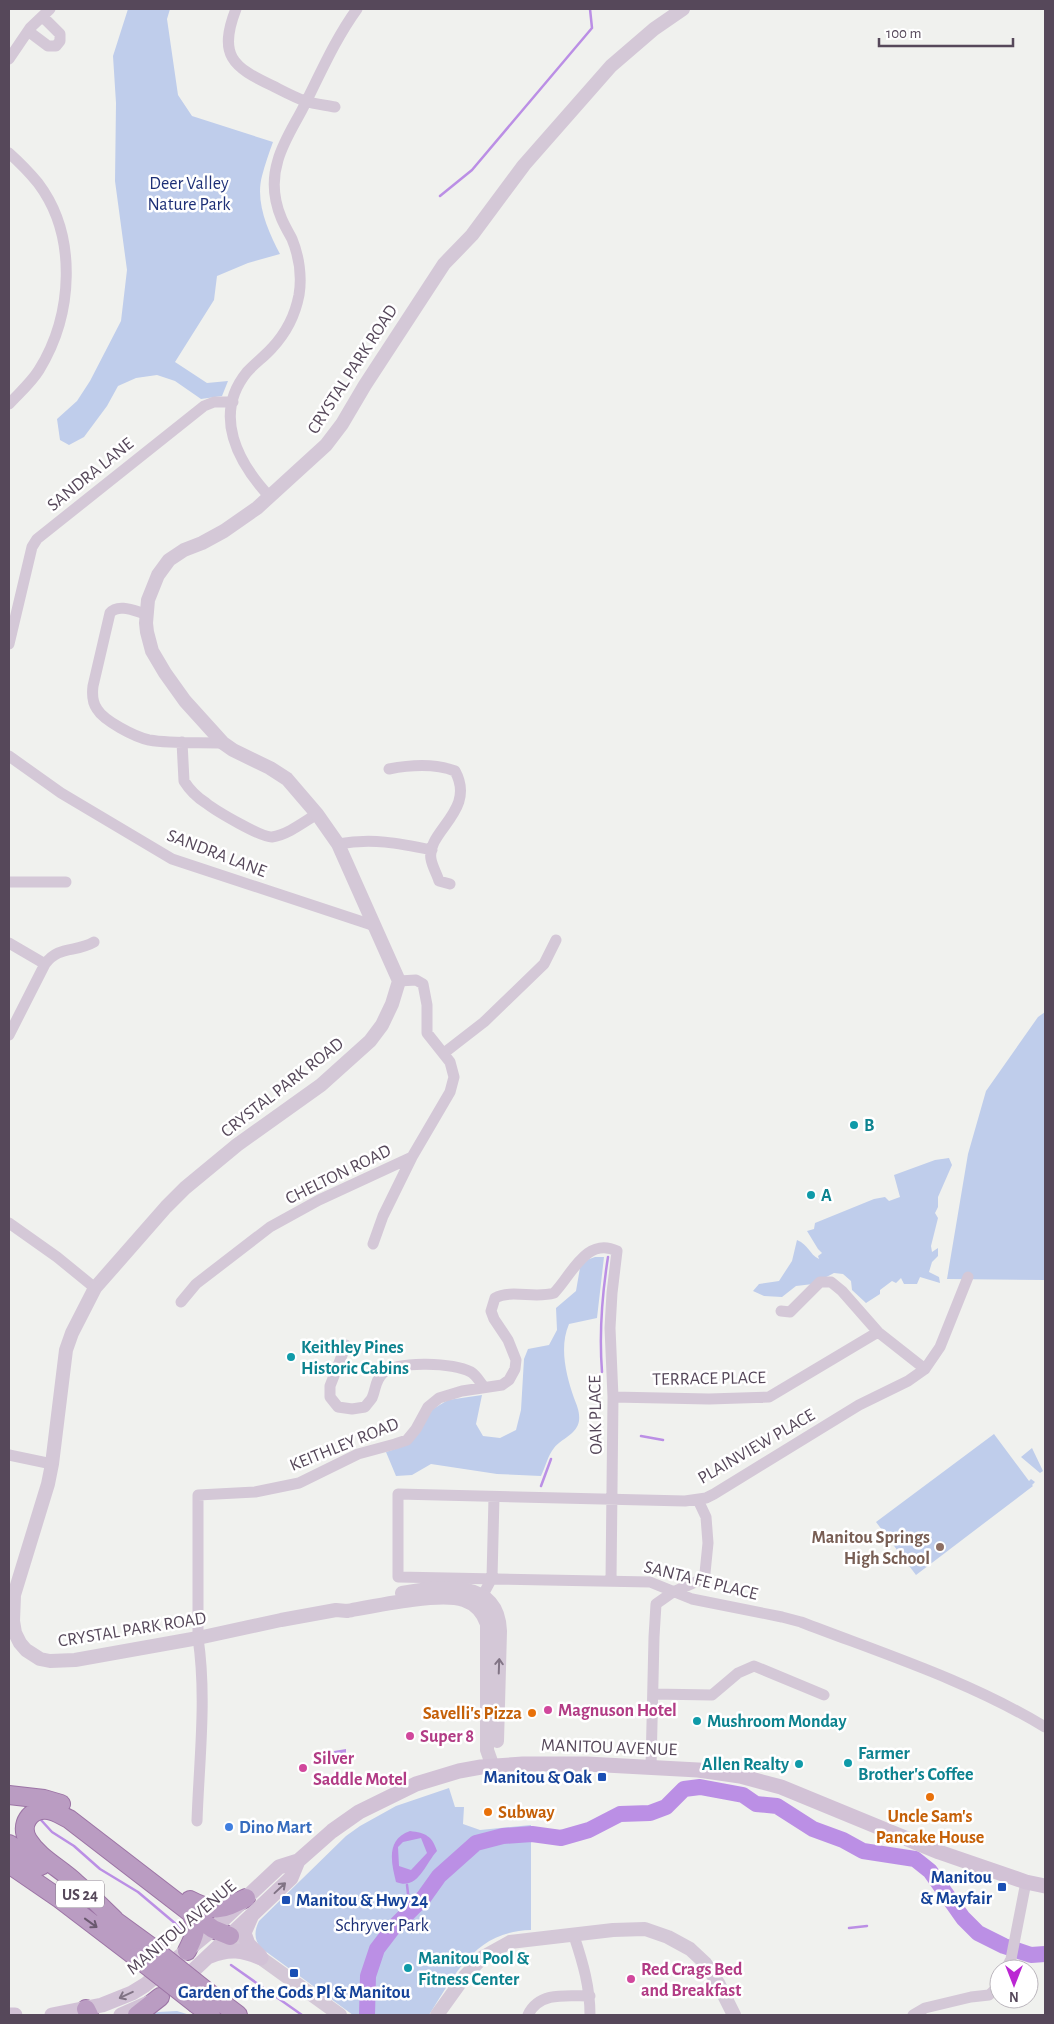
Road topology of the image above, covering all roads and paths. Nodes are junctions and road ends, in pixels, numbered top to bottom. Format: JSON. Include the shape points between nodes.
{"nodes":[{"id":1,"x":236,"y":9,"type":"edge"},
{"id":2,"x":357,"y":9,"type":"edge"},
{"id":3,"x":683,"y":9,"type":"edge"},
{"id":4,"x":46,"y":13,"type":"edge"},
{"id":5,"x":28,"y":31,"type":"junction"},
{"id":6,"x":9,"y":59,"type":"edge"},
{"id":7,"x":306,"y":101,"type":"junction"},
{"id":8,"x":335,"y":107,"type":"dead end"},
{"id":9,"x":9,"y":152,"type":"edge"},
{"id":10,"x":233,"y":402,"type":"junction"},
{"id":11,"x":9,"y":404,"type":"edge"},
{"id":12,"x":270,"y":497,"type":"junction"},
{"id":13,"x":146,"y":614,"type":"junction"},
{"id":14,"x":9,"y":644,"type":"edge"},
{"id":15,"x":182,"y":742,"type":"junction"},
{"id":16,"x":223,"y":743,"type":"junction"},
{"id":17,"x":9,"y":756,"type":"edge"},
{"id":18,"x":388,"y":770,"type":"dead end"},
{"id":19,"x":317,"y":814,"type":"junction"},
{"id":20,"x":338,"y":844,"type":"junction"},
{"id":21,"x":432,"y":850,"type":"junction"},
{"id":22,"x":9,"y":882,"type":"edge"},
{"id":23,"x":66,"y":882,"type":"dead end"},
{"id":24,"x":450,"y":884,"type":"dead end"},
{"id":25,"x":375,"y":926,"type":"junction"},
{"id":26,"x":556,"y":940,"type":"dead end"},
{"id":27,"x":94,"y":942,"type":"dead end"},
{"id":28,"x":9,"y":943,"type":"edge"},
{"id":29,"x":45,"y":964,"type":"junction"},
{"id":30,"x":399,"y":981,"type":"junction"},
{"id":31,"x":9,"y":1035,"type":"edge"},
{"id":32,"x":444,"y":1053,"type":"junction"},
{"id":33,"x":412,"y":1158,"type":"junction"},
{"id":34,"x":9,"y":1223,"type":"edge"},
{"id":35,"x":373,"y":1244,"type":"dead end"},
{"id":36,"x":617,"y":1251,"type":"joint"},
{"id":37,"x":968,"y":1277,"type":"dead end"},
{"id":38,"x":96,"y":1288,"type":"junction"},
{"id":39,"x":181,"y":1302,"type":"dead end"},
{"id":40,"x":781,"y":1311,"type":"dead end"},
{"id":41,"x":878,"y":1332,"type":"junction"},
{"id":42,"x":346,"y":1345,"type":"dead end"},
{"id":43,"x":925,"y":1369,"type":"junction"},
{"id":44,"x":484,"y":1387,"type":"junction"},
{"id":45,"x":613,"y":1397,"type":"junction"},
{"id":46,"x":9,"y":1455,"type":"edge"},
{"id":47,"x":52,"y":1464,"type":"junction"},
{"id":48,"x":494,"y":1497,"type":"junction"},
{"id":49,"x":613,"y":1500,"type":"junction"},
{"id":50,"x":698,"y":1500,"type":"junction"},
{"id":51,"x":398,"y":1577,"type":"joint"},
{"id":52,"x":492,"y":1578,"type":"junction"},
{"id":53,"x":611,"y":1580,"type":"junction"},
{"id":54,"x":673,"y":1592,"type":"junction"},
{"id":55,"x":480,"y":1601,"type":"junction"},
{"id":56,"x":198,"y":1638,"type":"junction"},
{"id":57,"x":653,"y":1694,"type":"junction"},
{"id":58,"x":824,"y":1695,"type":"dead end"},
{"id":59,"x":1045,"y":1727,"type":"edge"},
{"id":60,"x":493,"y":1767,"type":"junction"},
{"id":61,"x":651,"y":1767,"type":"junction"},
{"id":62,"x":9,"y":1795,"type":"edge"},
{"id":63,"x":197,"y":1821,"type":"dead end"},
{"id":64,"x":9,"y":1844,"type":"edge"},
{"id":65,"x":9,"y":1864,"type":"edge"},
{"id":66,"x":1026,"y":1882,"type":"junction"},
{"id":67,"x":1045,"y":1886,"type":"edge"},
{"id":68,"x":250,"y":1905,"type":"junction"},
{"id":69,"x":191,"y":1906,"type":"junction"},
{"id":70,"x":115,"y":1920,"type":"junction"},
{"id":71,"x":221,"y":1929,"type":"junction"},
{"id":72,"x":574,"y":1936,"type":"junction"},
{"id":73,"x":187,"y":1951,"type":"junction"},
{"id":74,"x":207,"y":1958,"type":"junction"},
{"id":75,"x":261,"y":1958,"type":"junction"},
{"id":76,"x":1010,"y":1959,"type":"edge"},
{"id":77,"x":989,"y":1995,"type":"edge"},
{"id":78,"x":590,"y":1996,"type":"junction"},
{"id":79,"x":160,"y":1997,"type":"junction"},
{"id":80,"x":204,"y":2004,"type":"edge"},
{"id":81,"x":86,"y":2013,"type":"edge"},
{"id":82,"x":9,"y":2014,"type":"edge"},
{"id":83,"x":15,"y":2015,"type":"edge"},
{"id":84,"x":52,"y":2015,"type":"edge"},
{"id":85,"x":121,"y":2015,"type":"edge"},
{"id":86,"x":137,"y":2015,"type":"edge"},
{"id":87,"x":211,"y":2015,"type":"edge"},
{"id":88,"x":238,"y":2015,"type":"edge"},
{"id":89,"x":340,"y":2015,"type":"edge"},
{"id":90,"x":437,"y":2015,"type":"edge"},
{"id":91,"x":528,"y":2015,"type":"edge"},
{"id":92,"x":590,"y":2015,"type":"edge"},
{"id":93,"x":734,"y":2015,"type":"edge"},
{"id":94,"x":913,"y":2015,"type":"edge"}],
"edges":[{"from":1,"to":7,"type":"street","via":[[228,39],[233,60],[249,75]]},
{"from":2,"to":7,"type":"street","via":[[332,48]]},
{"from":3,"to":12,"type":"street","name":"CRYSTAL PARK ROAD","via":[[611,66],[524,165],[472,234],[444,264],[326,445]]},
{"from":4,"to":5,"type":"street"},
{"from":4,"to":5,"type":"street","via":[[60,34],[56,46],[48,46]]},
{"from":5,"to":6,"type":"street"},
{"from":7,"to":8,"type":"street"},
{"from":7,"to":10,"type":"street","via":[[282,148],[274,178],[278,212],[298,256],[300,281],[297,304],[288,328],[272,349],[247,372]]},
{"from":9,"to":11,"type":"street","via":[[39,184],[56,216],[64,251],[66,288],[60,325],[46,357],[32,379]]},
{"from":10,"to":12,"type":"street","via":[[231,422],[237,452],[248,472]]},
{"from":10,"to":14,"type":"street","name":"SANDRA LANE","via":[[214,402],[204,406],[37,538],[32,547]]},
{"from":12,"to":13,"type":"street","name":"CRYSTAL PARK ROAD","via":[[224,531],[169,560],[152,586]]},
{"from":13,"to":15,"type":"street","via":[[118,608],[110,613],[93,686],[94,704],[103,716],[139,736],[156,741]]},
{"from":13,"to":16,"type":"street","name":"CRYSTAL PARK ROAD","via":[[150,643],[164,673]]},
{"from":15,"to":16,"type":"street"},
{"from":15,"to":19,"type":"street","via":[[187,786],[206,804],[261,836],[278,835]]},
{"from":16,"to":19,"type":"street","name":"CRYSTAL PARK ROAD","via":[[287,779]]},
{"from":17,"to":25,"type":"street","name":"SANDRA LANE","via":[[61,793],[172,860]]},
{"from":18,"to":21,"type":"street","via":[[443,766],[455,770],[461,791],[458,806]]},
{"from":19,"to":20,"type":"street","name":"CRYSTAL PARK ROAD"},
{"from":20,"to":21,"type":"street","via":[[376,840]]},
{"from":20,"to":25,"type":"street","name":"CRYSTAL PARK ROAD"},
{"from":21,"to":24,"type":"street","via":[[431,859],[439,880]]},
{"from":22,"to":23,"type":"street"},
{"from":25,"to":30,"type":"street","name":"CRYSTAL PARK ROAD"},
{"from":26,"to":32,"type":"street","via":[[544,964],[484,1022]]},
{"from":27,"to":29,"type":"street","via":[[84,948],[54,953]]},
{"from":28,"to":29,"type":"street"},
{"from":29,"to":31,"type":"street"},
{"from":30,"to":32,"type":"street","name":"CHELTON ROAD","via":[[416,980],[423,984],[428,1005],[427,1033]]},
{"from":30,"to":38,"type":"street","name":"CRYSTAL PARK ROAD","via":[[382,1025],[370,1041],[321,1085],[237,1145],[184,1188]]},
{"from":32,"to":33,"type":"street","name":"CHELTON ROAD","via":[[453,1071],[453,1083]]},
{"from":33,"to":35,"type":"street"},
{"from":33,"to":39,"type":"street","name":"CHELTON ROAD","via":[[319,1200],[270,1227],[196,1284]]},
{"from":34,"to":38,"type":"street"},
{"from":36,"to":44,"type":"street","name":"KEITHLEY ROAD","via":[[598,1249],[580,1258],[554,1293],[500,1295],[495,1298],[491,1311],[512,1349],[515,1369],[502,1385]]},
{"from":36,"to":45,"type":"street","name":"OAK PLACE","via":[[610,1328]]},
{"from":37,"to":43,"type":"street","name":"PLAINVIEW PLACE","via":[[940,1347]]},
{"from":38,"to":47,"type":"street","name":"CRYSTAL PARK ROAD","via":[[66,1350]]},
{"from":40,"to":41,"type":"street","via":[[790,1312],[820,1282],[831,1282]]},
{"from":41,"to":43,"type":"street"},
{"from":41,"to":45,"type":"street","name":"TERRACE PLACE","via":[[769,1398]]},
{"from":42,"to":44,"type":"street","via":[[330,1386],[330,1398],[338,1408],[365,1408],[384,1373],[399,1366],[458,1368],[473,1373]]},
{"from":43,"to":50,"type":"street","name":"PLAINVIEW PLACE","via":[[859,1405],[714,1494]]},
{"from":44,"to":56,"type":"street","name":"KEITHLEY ROAD","via":[[438,1398],[407,1440],[358,1454],[299,1483],[255,1492],[198,1495]]},
{"from":45,"to":49,"type":"street","name":"OAK PLACE"},
{"from":46,"to":47,"type":"street"},
{"from":47,"to":56,"type":"street","name":"CRYSTAL PARK ROAD","via":[[14,1595],[13,1622],[20,1643],[40,1659],[60,1661]]},
{"from":48,"to":49,"type":"street","name":"PLAINVIEW PLACE"},
{"from":48,"to":51,"type":"street","name":"PLAINVIEW PLACE","via":[[398,1494]]},
{"from":48,"to":52,"type":"street"},
{"from":49,"to":50,"type":"street","name":"PLAINVIEW PLACE"},
{"from":49,"to":53,"type":"street","name":"OAK PLACE"},
{"from":50,"to":54,"type":"street","via":[[706,1517],[707,1567],[698,1582]]},
{"from":51,"to":52,"type":"street","name":"SANTA FE PLACE"},
{"from":52,"to":53,"type":"street","name":"SANTA FE PLACE"},
{"from":52,"to":55,"type":"street"},
{"from":53,"to":54,"type":"street","name":"SANTA FE PLACE","via":[[650,1582]]},
{"from":54,"to":57,"type":"street","via":[[656,1604]]},
{"from":54,"to":59,"type":"street","name":"SANTA FE PLACE","via":[[692,1600],[801,1622],[967,1686]]},
{"from":55,"to":56,"type":"street","name":"CRYSTAL PARK ROAD","via":[[433,1598],[336,1610]]},
{"from":55,"to":60,"type":"street","via":[[488,1632],[488,1750]]},
{"from":56,"to":63,"type":"street","via":[[201,1712]]},
{"from":57,"to":58,"type":"street","via":[[712,1695],[738,1673],[754,1666]]},
{"from":57,"to":61,"type":"street"},
{"from":60,"to":61,"type":"main road","name":"MANITOU AVENUE","via":[[552,1763]]},
{"from":60,"to":68,"type":"main road","name":"MANITOU AVENUE","via":[[459,1771],[416,1784],[359,1812],[298,1861],[279,1868]]},
{"from":61,"to":66,"type":"main road","name":"MANITOU AVENUE","via":[[718,1772],[772,1784],[939,1852]]},
{"from":62,"to":69,"type":"highway","via":[[44,1799],[74,1810]]},
{"from":64,"to":70,"type":"highway","number":"US 24"},
{"from":65,"to":80,"type":"highway","number":"US 24","one_way":true,"bridge":true},
{"from":66,"to":67,"type":"main road","name":"MANITOU AVENUE"},
{"from":66,"to":76,"type":"street"},
{"from":68,"to":69,"type":"highway","via":[[220,1909]]},
{"from":68,"to":71,"type":"main road","name":"MANITOU AVENUE"},
{"from":68,"to":75,"type":"main road","via":[[244,1933],[248,1944]]},
{"from":69,"to":70,"type":"highway","via":[[69,1819],[46,1810],[29,1816],[24,1826],[25,1834],[37,1852],[76,1882]]},
{"from":69,"to":71,"type":"highway"},
{"from":69,"to":73,"type":"highway","via":[[196,1932]]},
{"from":70,"to":80,"type":"highway","number":"US 24","bridge":true,"via":[[150,1946]]},
{"from":71,"to":73,"type":"main road","name":"MANITOU AVENUE"},
{"from":71,"to":74,"type":"main road","name":"MANITOU AVENUE"},
{"from":71,"to":75,"type":"street"},
{"from":72,"to":78,"type":"street"},
{"from":72,"to":90,"type":"street","via":[[510,1942],[483,1957]]},
{"from":72,"to":93,"type":"street","via":[[645,1929],[668,1937],[690,1949],[705,1963]]},
{"from":73,"to":81,"type":"main road","name":"MANITOU AVENUE","one_way":true,"via":[[146,1985]]},
{"from":74,"to":75,"type":"main road","via":[[235,1950]]},
{"from":74,"to":79,"type":"main road","name":"MANITOU AVENUE"},
{"from":75,"to":89,"type":"street"},
{"from":77,"to":94,"type":"street","via":[[971,1996],[925,2008]]},
{"from":78,"to":91,"type":"street","via":[[545,1998]]},
{"from":78,"to":92,"type":"street"},
{"from":79,"to":85,"type":"main road","name":"MANITOU AVENUE"},
{"from":79,"to":86,"type":"highway"},
{"from":80,"to":87,"type":"highway","number":"US 24"},
{"from":80,"to":88,"type":"highway","number":"US 24"},
{"from":81,"to":84,"type":"main road","name":"MANITOU AVENUE"},
{"from":82,"to":83,"type":"main road"}]}
